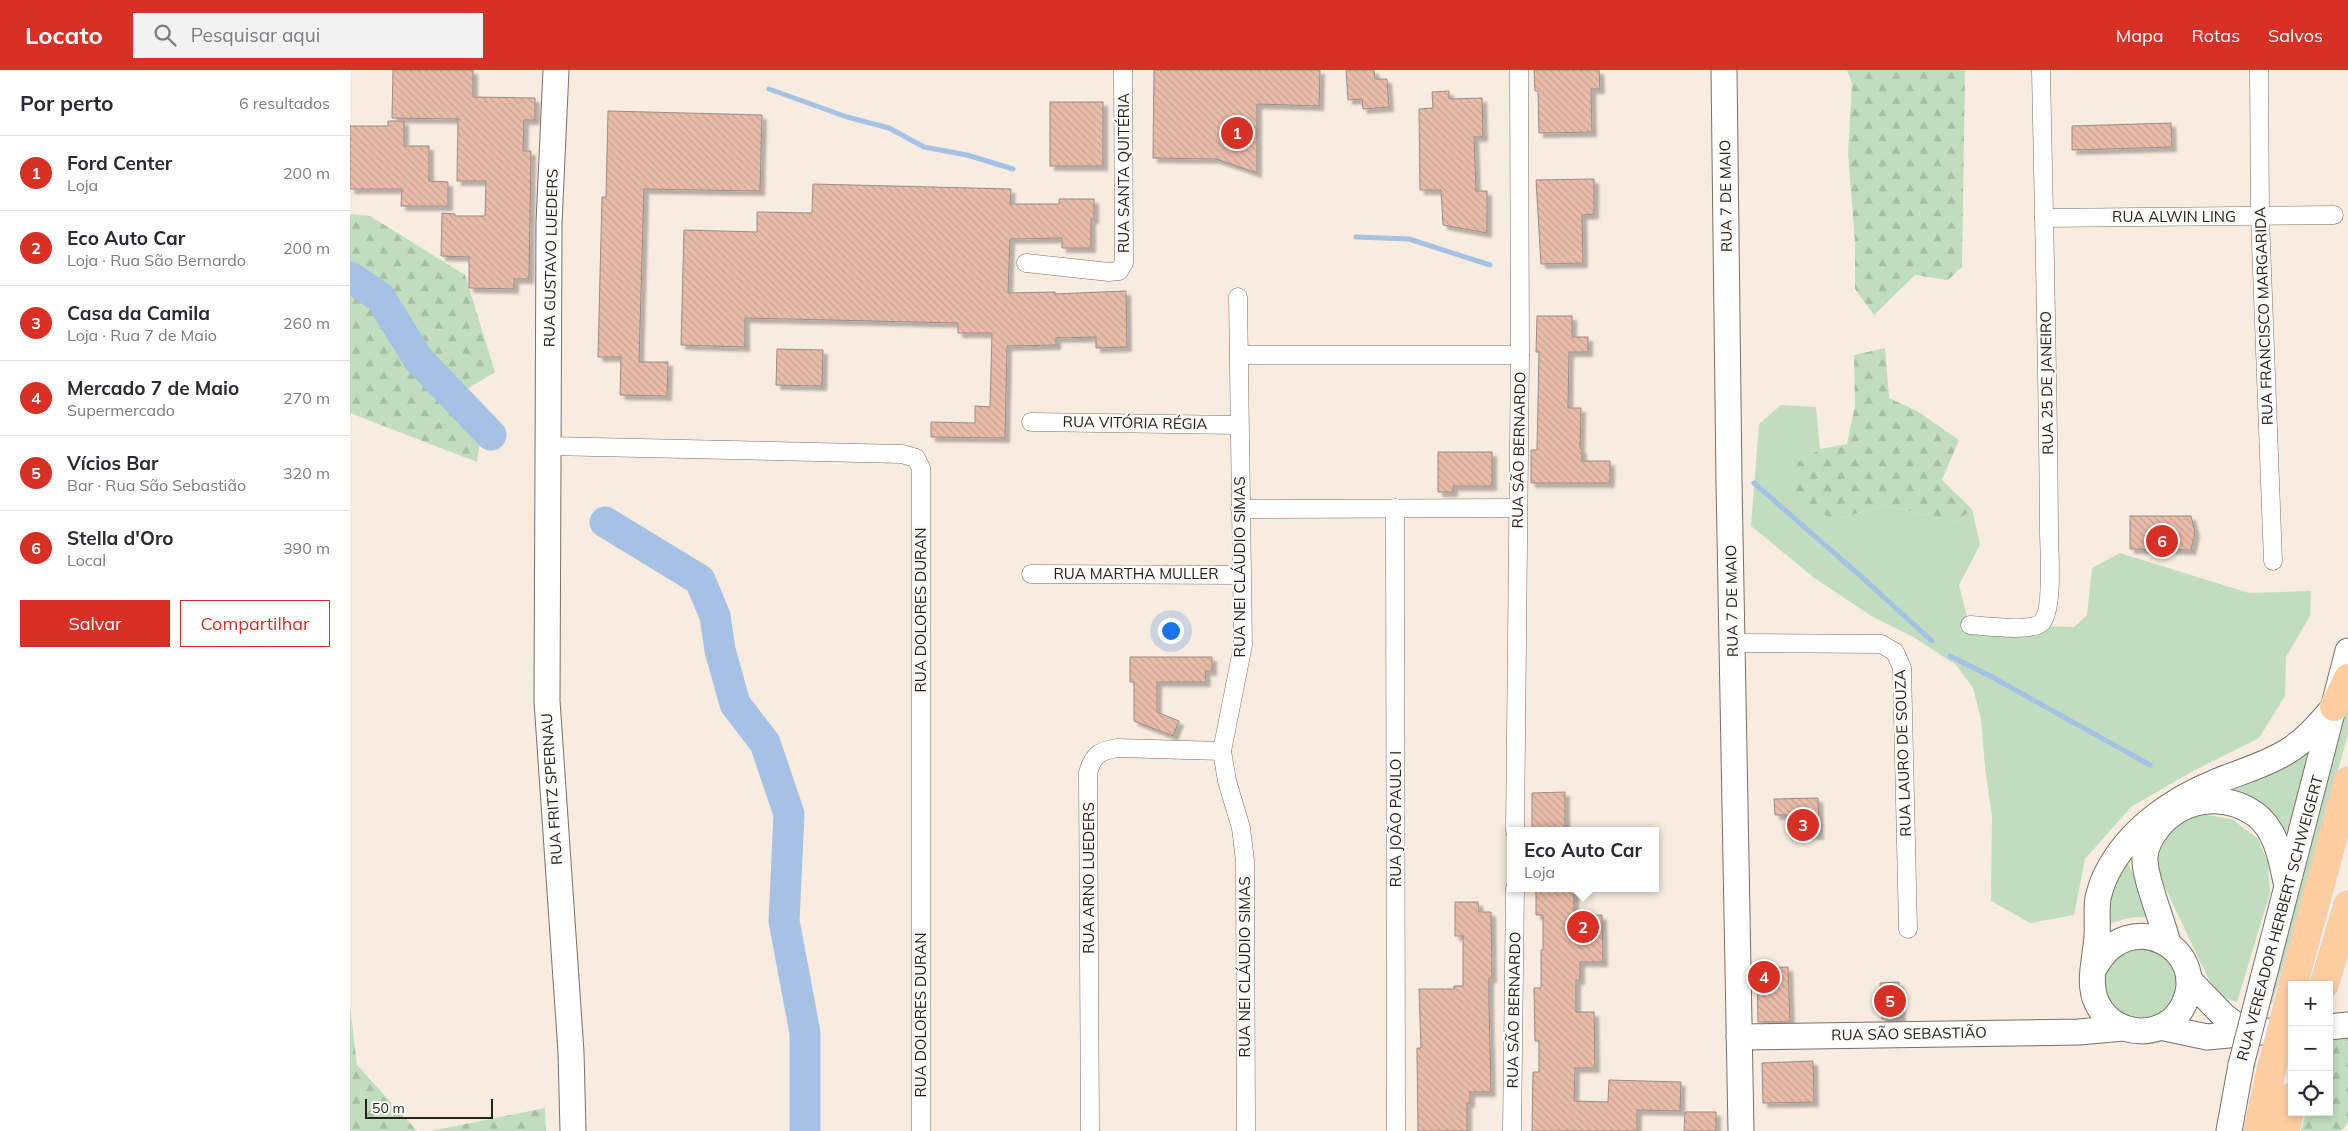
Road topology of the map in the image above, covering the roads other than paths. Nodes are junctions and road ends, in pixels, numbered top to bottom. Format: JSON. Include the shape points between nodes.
{"nodes":[{"id":1,"x":556,"y":70,"type":"edge"},
{"id":2,"x":1123,"y":70,"type":"edge"},
{"id":3,"x":1519,"y":70,"type":"edge"},
{"id":4,"x":1724,"y":70,"type":"edge"},
{"id":5,"x":2041,"y":70,"type":"edge"},
{"id":6,"x":2259,"y":70,"type":"edge"},
{"id":7,"x":2334,"y":216,"type":"dead end"},
{"id":8,"x":2260,"y":217,"type":"junction"},
{"id":9,"x":2044,"y":218,"type":"junction"},
{"id":10,"x":1026,"y":263,"type":"dead end"},
{"id":11,"x":1238,"y":298,"type":"dead end"},
{"id":12,"x":1239,"y":355,"type":"junction"},
{"id":13,"x":1520,"y":355,"type":"junction"},
{"id":14,"x":1031,"y":422,"type":"dead end"},
{"id":15,"x":1239,"y":425,"type":"junction"},
{"id":16,"x":549,"y":446,"type":"junction"},
{"id":17,"x":1395,"y":508,"type":"junction"},
{"id":18,"x":1518,"y":508,"type":"junction"},
{"id":19,"x":1240,"y":509,"type":"junction"},
{"id":20,"x":2273,"y":561,"type":"dead end"},
{"id":21,"x":1031,"y":574,"type":"dead end"},
{"id":22,"x":1241,"y":575,"type":"junction"},
{"id":23,"x":1970,"y":625,"type":"dead end"},
{"id":24,"x":1733,"y":643,"type":"junction"},
{"id":25,"x":2348,"y":652,"type":"edge"},
{"id":26,"x":2348,"y":678,"type":"edge"},
{"id":27,"x":2334,"y":706,"type":"junction"},
{"id":28,"x":1222,"y":751,"type":"junction"},
{"id":29,"x":2348,"y":781,"type":"edge"},
{"id":30,"x":1515,"y":827,"type":"edge"},
{"id":31,"x":2287,"y":886,"type":"junction"},
{"id":32,"x":1515,"y":892,"type":"edge"},
{"id":33,"x":2348,"y":905,"type":"edge"},
{"id":34,"x":1908,"y":928,"type":"dead end"},
{"id":35,"x":2168,"y":944,"type":"junction"},
{"id":36,"x":2095,"y":967,"type":"junction"},
{"id":37,"x":2189,"y":980,"type":"junction"},
{"id":38,"x":2294,"y":981,"type":"edge"},
{"id":39,"x":2325,"y":981,"type":"edge"},
{"id":40,"x":2097,"y":1003,"type":"junction"},
{"id":41,"x":2288,"y":1005,"type":"edge"},
{"id":42,"x":2348,"y":1025,"type":"edge"},
{"id":43,"x":2333,"y":1026,"type":"edge"},
{"id":44,"x":2160,"y":1027,"type":"junction"},
{"id":45,"x":2123,"y":1028,"type":"junction"},
{"id":46,"x":2288,"y":1029,"type":"edge"},
{"id":47,"x":2079,"y":1032,"type":"junction"},
{"id":48,"x":2245,"y":1032,"type":"junction"},
{"id":49,"x":1739,"y":1037,"type":"junction"},
{"id":50,"x":2288,"y":1116,"type":"edge"},
{"id":51,"x":573,"y":1131,"type":"edge"},
{"id":52,"x":921,"y":1131,"type":"edge"},
{"id":53,"x":1090,"y":1131,"type":"edge"},
{"id":54,"x":1246,"y":1131,"type":"edge"},
{"id":55,"x":1396,"y":1131,"type":"edge"},
{"id":56,"x":1512,"y":1131,"type":"edge"},
{"id":57,"x":1741,"y":1131,"type":"edge"},
{"id":58,"x":2228,"y":1131,"type":"edge"},
{"id":59,"x":2258,"y":1131,"type":"edge"},
{"id":60,"x":2285,"y":1131,"type":"edge"}],
"edges":[{"from":1,"to":16,"type":"street","name":"RUA GUSTAVO LUEDERS","via":[[549,224]]},
{"from":2,"to":10,"type":"street","name":"RUA SANTA QUITÉRIA","via":[[1124,263],[1119,271],[1110,272]]},
{"from":3,"to":13,"type":"street","name":"RUA SÃO BERNARDO"},
{"from":4,"to":24,"type":"street","name":"RUA 7 DE MAIO"},
{"from":5,"to":9,"type":"street","name":"RUA 25 DE JANEIRO"},
{"from":6,"to":8,"type":"street","name":"RUA FRANCISCO MARGARIDA"},
{"from":7,"to":8,"type":"street","name":"RUA ALWIN LING"},
{"from":8,"to":9,"type":"street","name":"RUA ALWIN LING"},
{"from":8,"to":20,"type":"street","name":"RUA FRANCISCO MARGARIDA"},
{"from":9,"to":23,"type":"street","name":"RUA 25 DE JANEIRO","via":[[2048,612],[2041,623],[2031,627]]},
{"from":11,"to":12,"type":"street","name":"RUA NEI CLÁUDIO SIMAS"},
{"from":12,"to":13,"type":"street"},
{"from":12,"to":15,"type":"street","name":"RUA NEI CLÁUDIO SIMAS"},
{"from":13,"to":18,"type":"street","name":"RUA SÃO BERNARDO"},
{"from":14,"to":15,"type":"street","name":"RUA VITÓRIA RÉGIA"},
{"from":15,"to":19,"type":"street","name":"RUA NEI CLÁUDIO SIMAS"},
{"from":16,"to":51,"type":"street","name":"RUA FRITZ SPERNAU","via":[[547,701],[571,1052]]},
{"from":16,"to":52,"type":"street","name":"RUA DOLORES DURAN","via":[[902,454],[916,458],[922,468]]},
{"from":17,"to":18,"type":"street"},
{"from":17,"to":19,"type":"street"},
{"from":17,"to":55,"type":"street","name":"RUA JOÃO PAULO I"},
{"from":18,"to":30,"type":"street","name":"RUA SÃO BERNARDO"},
{"from":19,"to":22,"type":"street","name":"RUA NEI CLÁUDIO SIMAS"},
{"from":21,"to":22,"type":"street","name":"RUA MARTHA MULLER"},
{"from":22,"to":28,"type":"street","name":"RUA NEI CLÁUDIO SIMAS","via":[[1243,645]]},
{"from":24,"to":34,"type":"street","name":"RUA LAURO DE SOUZA","via":[[1881,644],[1895,652],[1902,668]]},
{"from":24,"to":49,"type":"street","name":"RUA 7 DE MAIO"},
{"from":25,"to":27,"type":"street","name":"RUA VEREADOR HERBERT SCHWEIGERT"},
{"from":26,"to":27,"type":"main road"},
{"from":27,"to":31,"type":"street","name":"RUA VEREADOR HERBERT SCHWEIGERT"},
{"from":27,"to":36,"type":"street","via":[[2308,736],[2289,751],[2189,794],[2136,832],[2106,874],[2098,896]]},
{"from":28,"to":53,"type":"street","name":"RUA ARNO LUEDERS","via":[[1117,748],[1103,750],[1091,762],[1088,773]]},
{"from":28,"to":54,"type":"street","name":"RUA NEI CLÁUDIO SIMAS","via":[[1241,828],[1245,861]]},
{"from":29,"to":38,"type":"main road"},
{"from":31,"to":35,"type":"street","via":[[2277,844],[2256,815],[2233,802],[2207,800],[2182,807],[2164,820],[2151,838],[2145,856],[2146,873]]},
{"from":31,"to":58,"type":"street","name":"RUA VEREADOR HERBERT SCHWEIGERT","bridge":true,"via":[[2241,1066]]},
{"from":32,"to":56,"type":"street","name":"RUA SÃO BERNARDO"},
{"from":33,"to":39,"type":"main road"},
{"from":35,"to":36,"type":"street","via":[[2155,937],[2140,935],[2126,938],[2102,954]]},
{"from":35,"to":37,"type":"street","via":[[2186,966]]},
{"from":36,"to":40,"type":"street","via":[[2093,992]]},
{"from":37,"to":44,"type":"street","via":[[2185,1003]]},
{"from":37,"to":48,"type":"street","via":[[2224,1016]]},
{"from":40,"to":45,"type":"street","via":[[2108,1019]]},
{"from":40,"to":47,"type":"street","via":[[2092,1018]]},
{"from":41,"to":59,"type":"main road","bridge":true},
{"from":42,"to":43,"type":"street"},
{"from":44,"to":45,"type":"street","via":[[2145,1031]]},
{"from":44,"to":48,"type":"street","via":[[2206,1037]]},
{"from":45,"to":47,"type":"street","name":"RUA SÃO SEBASTIÃO"},
{"from":46,"to":48,"type":"street"},
{"from":47,"to":49,"type":"street","name":"RUA SÃO SEBASTIÃO"},
{"from":49,"to":57,"type":"street","name":"RUA 7 DE MAIO"},
{"from":50,"to":60,"type":"main road"}]}
